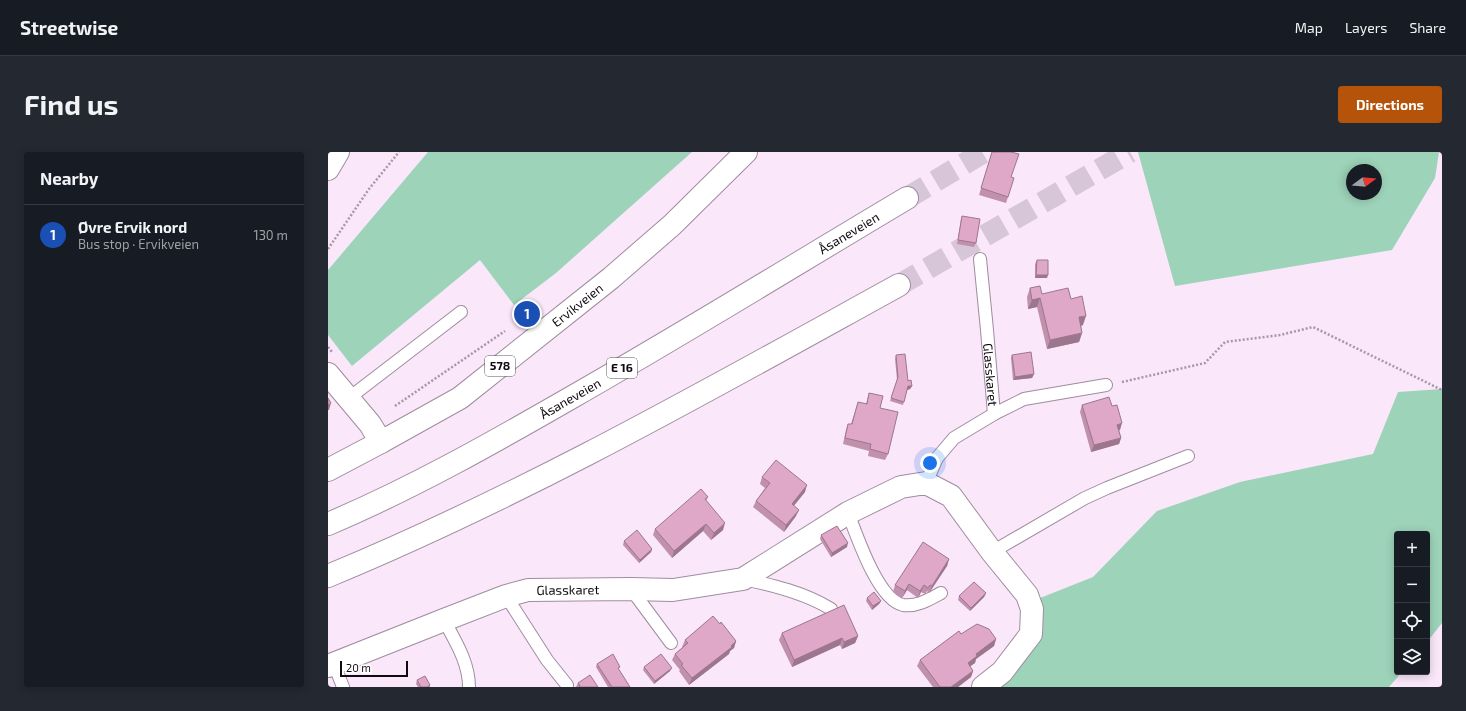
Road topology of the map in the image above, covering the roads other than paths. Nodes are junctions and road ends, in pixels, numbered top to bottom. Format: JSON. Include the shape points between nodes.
{"nodes":[{"id":1,"x":338,"y":152,"type":"edge"},
{"id":2,"x":746,"y":152,"type":"edge"},
{"id":3,"x":328,"y":169,"type":"edge"},
{"id":4,"x":907,"y":198,"type":"tunnel mouth"},
{"id":5,"x":980,"y":259,"type":"dead end"},
{"id":6,"x":899,"y":285,"type":"tunnel mouth"},
{"id":7,"x":461,"y":312,"type":"dead end"},
{"id":8,"x":328,"y":374,"type":"edge"},
{"id":9,"x":1106,"y":385,"type":"road end"},
{"id":10,"x":349,"y":398,"type":"junction"},
{"id":11,"x":994,"y":414,"type":"junction"},
{"id":12,"x":376,"y":433,"type":"junction"},
{"id":13,"x":1188,"y":456,"type":"dead end"},
{"id":14,"x":328,"y":470,"type":"edge"},
{"id":15,"x":926,"y":483,"type":"junction"},
{"id":16,"x":848,"y":513,"type":"junction"},
{"id":17,"x":328,"y":524,"type":"edge"},
{"id":18,"x":992,"y":552,"type":"junction"},
{"id":19,"x":328,"y":576,"type":"edge"},
{"id":20,"x":743,"y":579,"type":"junction"},
{"id":21,"x":631,"y":589,"type":"junction"},
{"id":22,"x":940,"y":593,"type":"dead end"},
{"id":23,"x":506,"y":596,"type":"junction"},
{"id":24,"x":831,"y":609,"type":"edge"},
{"id":25,"x":444,"y":620,"type":"junction"},
{"id":26,"x":671,"y":643,"type":"dead end"},
{"id":27,"x":331,"y":665,"type":"edge"},
{"id":28,"x":567,"y":685,"type":"dead end"},
{"id":29,"x":343,"y":687,"type":"edge"},
{"id":30,"x":469,"y":687,"type":"edge"},
{"id":31,"x":983,"y":687,"type":"edge"}],
"edges":[{"from":1,"to":3,"type":"main road"},
{"from":2,"to":12,"type":"main road","name":"Ervikveien","number":"578","via":[[672,225],[605,283],[460,398]]},
{"from":4,"to":17,"type":"main road","name":"Åsaneveien","number":"E 16","via":[[468,457]]},
{"from":5,"to":11,"type":"lane","name":"Glasskaret"},
{"from":6,"to":19,"type":"main road","via":[[656,418],[492,502]]},
{"from":7,"to":10,"type":"lane"},
{"from":8,"to":10,"type":"main road"},
{"from":9,"to":11,"type":"lane","via":[[1024,399]]},
{"from":10,"to":12,"type":"main road"},
{"from":11,"to":15,"type":"lane","name":"Glasskaret","via":[[954,438],[937,458]]},
{"from":12,"to":14,"type":"main road","name":"Ervikveien","number":"578"},
{"from":13,"to":18,"type":"lane","via":[[1085,498]]},
{"from":15,"to":16,"type":"main road","name":"Glasskaret","via":[[901,487]]},
{"from":15,"to":18,"type":"main road","via":[[951,496]]},
{"from":16,"to":20,"type":"main road","name":"Glasskaret"},
{"from":16,"to":22,"type":"lane","via":[[878,584],[891,599],[903,605],[915,604]]},
{"from":18,"to":31,"type":"main road","via":[[1027,595],[1032,609],[1031,634],[1002,672]]},
{"from":20,"to":21,"type":"main road","name":"Glasskaret","via":[[673,590]]},
{"from":20,"to":24,"type":"lane","name":"Glasskaret","via":[[775,586],[822,603]]},
{"from":21,"to":23,"type":"main road","name":"Glasskaret","via":[[528,590]]},
{"from":21,"to":26,"type":"lane"},
{"from":23,"to":25,"type":"main road","name":"Glasskaret"},
{"from":23,"to":28,"type":"lane","via":[[547,660]]},
{"from":25,"to":27,"type":"main road","name":"Glasskaret"},
{"from":25,"to":30,"type":"lane","via":[[464,659]]},
{"from":27,"to":29,"type":"lane","name":"Glasskaret"}]}
